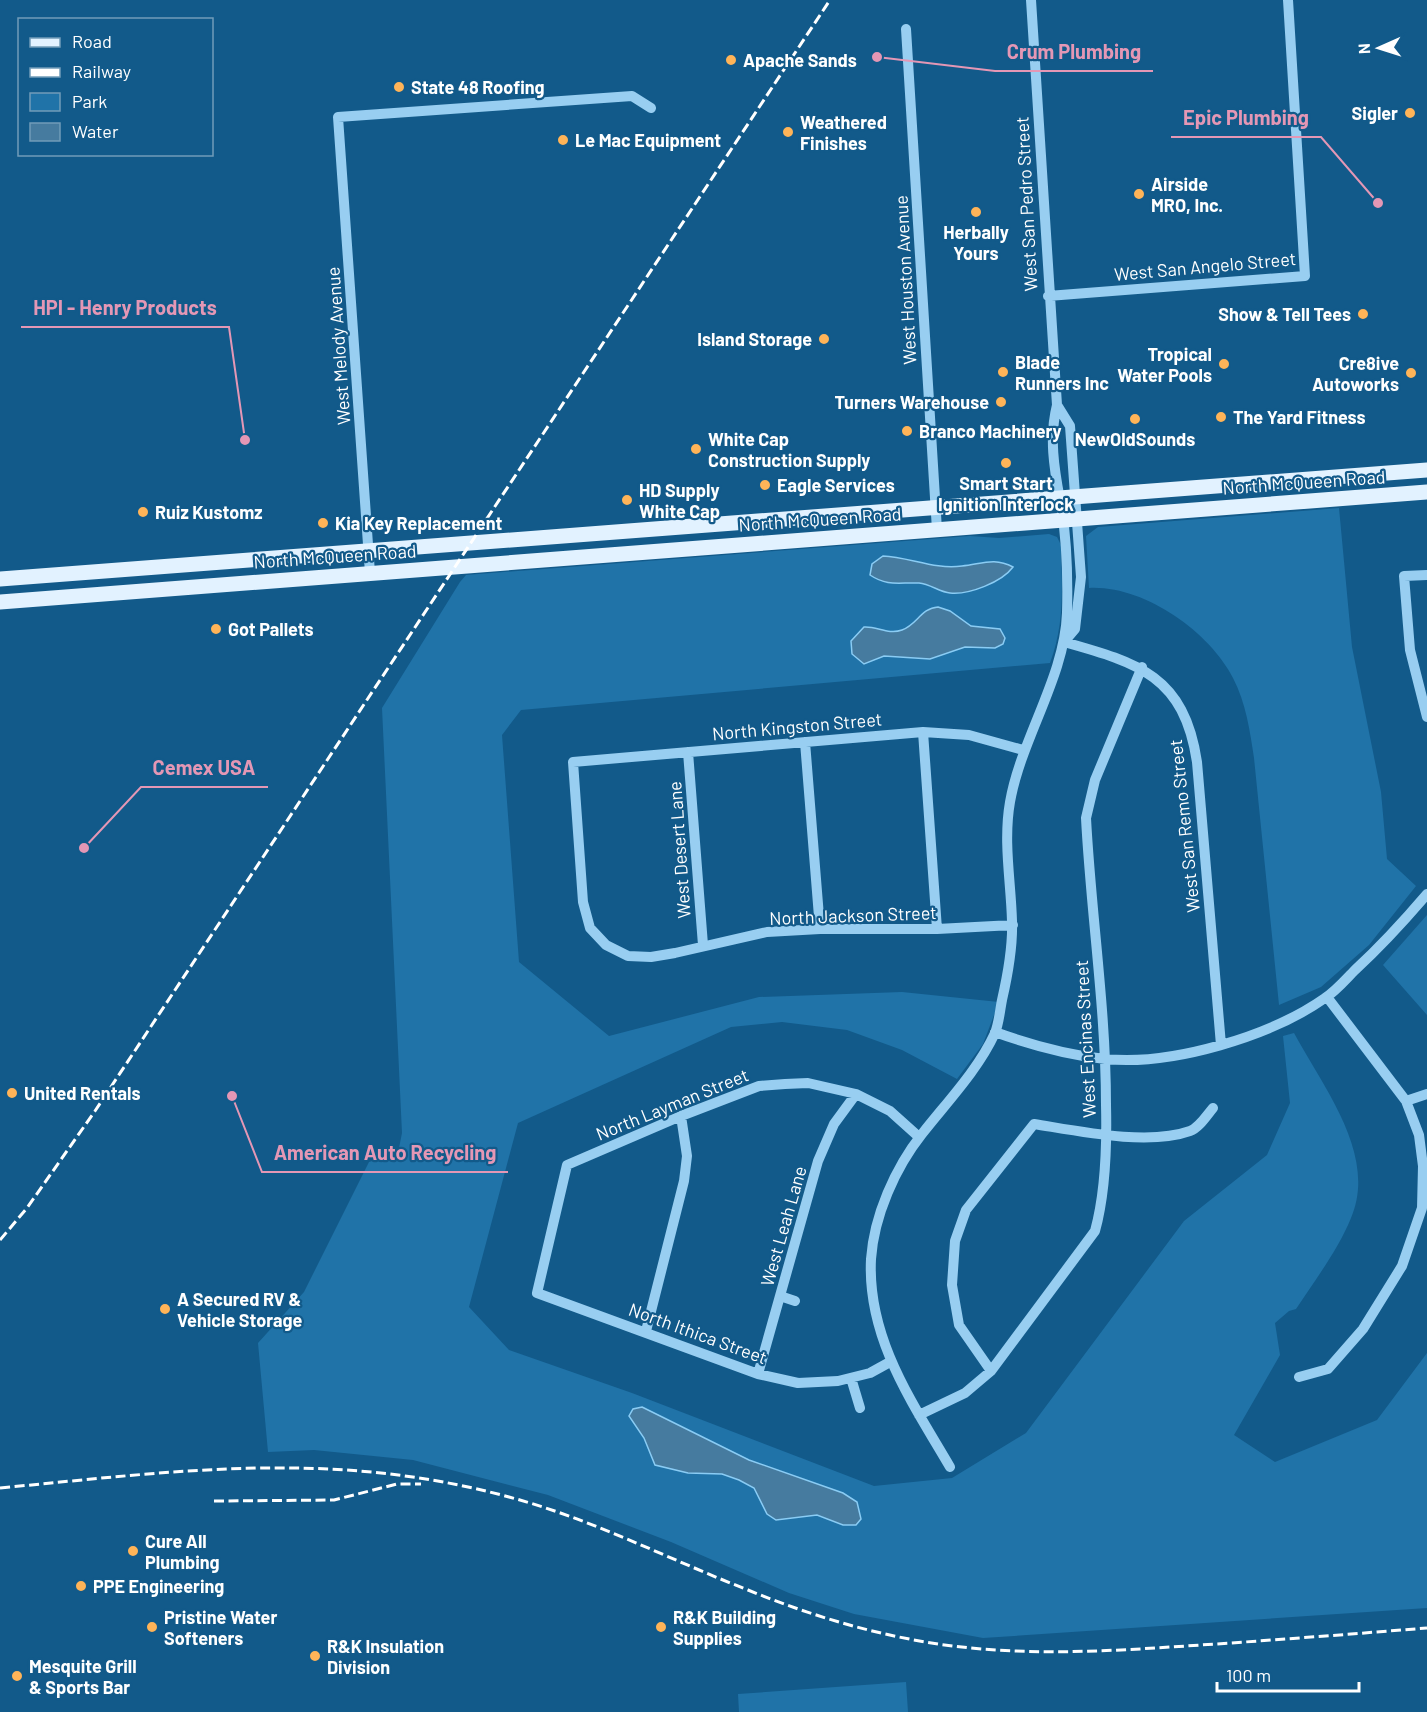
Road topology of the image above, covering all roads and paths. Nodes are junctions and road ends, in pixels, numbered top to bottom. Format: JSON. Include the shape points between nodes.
{"nodes":[{"id":1,"x":1031,"y":0,"type":"edge"},
{"id":2,"x":1288,"y":0,"type":"edge"},
{"id":3,"x":906,"y":28,"type":"dead end"},
{"id":4,"x":651,"y":108,"type":"dead end"},
{"id":5,"x":1048,"y":296,"type":"junction"},
{"id":6,"x":1057,"y":405,"type":"junction"},
{"id":7,"x":1427,"y":470,"type":"edge"},
{"id":8,"x":1427,"y":492,"type":"edge"},
{"id":9,"x":1076,"y":497,"type":"junction"},
{"id":10,"x":1060,"y":498,"type":"junction"},
{"id":11,"x":936,"y":507,"type":"junction"},
{"id":12,"x":1070,"y":519,"type":"junction"},
{"id":13,"x":668,"y":528,"type":"junction"},
{"id":14,"x":937,"y":530,"type":"junction"},
{"id":15,"x":670,"y":550,"type":"junction"},
{"id":16,"x":370,"y":551,"type":"junction"},
{"id":17,"x":370,"y":573,"type":"junction"},
{"id":18,"x":1427,"y":575,"type":"edge"},
{"id":19,"x":41,"y":576,"type":"junction"},
{"id":20,"x":0,"y":579,"type":"edge"},
{"id":21,"x":43,"y":599,"type":"junction"},
{"id":22,"x":0,"y":602,"type":"edge"},
{"id":23,"x":1064,"y":642,"type":"junction"},
{"id":24,"x":1142,"y":667,"type":"junction"},
{"id":25,"x":1427,"y":717,"type":"edge"},
{"id":26,"x":922,"y":732,"type":"junction"},
{"id":27,"x":806,"y":742,"type":"junction"},
{"id":28,"x":1023,"y":750,"type":"junction"},
{"id":29,"x":688,"y":752,"type":"junction"},
{"id":30,"x":573,"y":762,"type":"joint"},
{"id":31,"x":1427,"y":894,"type":"edge"},
{"id":32,"x":1012,"y":925,"type":"junction"},
{"id":33,"x":820,"y":928,"type":"junction"},
{"id":34,"x":938,"y":929,"type":"junction"},
{"id":35,"x":703,"y":945,"type":"junction"},
{"id":36,"x":1327,"y":997,"type":"junction"},
{"id":37,"x":995,"y":1032,"type":"junction"},
{"id":38,"x":1221,"y":1045,"type":"junction"},
{"id":39,"x":1106,"y":1059,"type":"junction"},
{"id":40,"x":856,"y":1094,"type":"junction"},
{"id":41,"x":1427,"y":1095,"type":"edge"},
{"id":42,"x":1406,"y":1101,"type":"junction"},
{"id":43,"x":1213,"y":1108,"type":"dead end"},
{"id":44,"x":681,"y":1116,"type":"junction"},
{"id":45,"x":1107,"y":1135,"type":"junction"},
{"id":46,"x":920,"y":1137,"type":"junction"},
{"id":47,"x":1425,"y":1183,"type":"edge"},
{"id":48,"x":537,"y":1293,"type":"joint"},
{"id":49,"x":780,"y":1296,"type":"junction"},
{"id":50,"x":795,"y":1301,"type":"dead end"},
{"id":51,"x":646,"y":1331,"type":"junction"},
{"id":52,"x":890,"y":1362,"type":"junction"},
{"id":53,"x":991,"y":1371,"type":"junction"},
{"id":54,"x":758,"y":1374,"type":"junction"},
{"id":55,"x":1299,"y":1377,"type":"dead end"},
{"id":56,"x":851,"y":1378,"type":"junction"},
{"id":57,"x":860,"y":1408,"type":"dead end"},
{"id":58,"x":919,"y":1415,"type":"junction"},
{"id":59,"x":950,"y":1467,"type":"dead end"}],
"edges":[{"from":1,"to":5,"type":"street","name":"West San Pedro Street"},
{"from":2,"to":5,"type":"street","name":"West San Angelo Street","via":[[1305,276]]},
{"from":3,"to":11,"type":"street","name":"West Houston Avenue"},
{"from":4,"to":16,"type":"street","name":"West Melody Avenue","via":[[632,96],[338,117]]},
{"from":5,"to":6,"type":"street","name":"West San Pedro Street"},
{"from":6,"to":9,"type":"street","name":"West San Pedro Street","via":[[1070,426]]},
{"from":6,"to":10,"type":"street","name":"West San Pedro Street","via":[[1052,427]]},
{"from":7,"to":9,"type":"main road","name":"North McQueen Road"},
{"from":8,"to":12,"type":"main road","name":"North McQueen Road"},
{"from":9,"to":10,"type":"main road","name":"North McQueen Road"},
{"from":9,"to":12,"type":"street","name":"West San Pedro Street"},
{"from":10,"to":11,"type":"main road","name":"North McQueen Road"},
{"from":10,"to":12,"type":"street","name":"West San Pedro Street"},
{"from":11,"to":13,"type":"main road","name":"North McQueen Road"},
{"from":11,"to":14,"type":"street","name":"West Houston Avenue"},
{"from":12,"to":14,"type":"main road","name":"North McQueen Road"},
{"from":12,"to":23,"type":"street","name":"West San Pedro Street"},
{"from":13,"to":15,"type":"main road"},
{"from":13,"to":16,"type":"main road","name":"North McQueen Road"},
{"from":14,"to":15,"type":"main road","name":"North McQueen Road"},
{"from":15,"to":17,"type":"main road","name":"North McQueen Road"},
{"from":16,"to":17,"type":"street","name":"West Melody Avenue"},
{"from":16,"to":19,"type":"main road","name":"North McQueen Road"},
{"from":17,"to":21,"type":"main road","name":"North McQueen Road"},
{"from":18,"to":25,"type":"street","via":[[1404,576],[1410,650]]},
{"from":19,"to":20,"type":"main road","name":"North McQueen Road"},
{"from":19,"to":21,"type":"main road"},
{"from":21,"to":22,"type":"main road","name":"North McQueen Road"},
{"from":23,"to":24,"type":"street","name":"West San Remo Street"},
{"from":23,"to":28,"type":"street","name":"West San Pedro Street"},
{"from":24,"to":38,"type":"street","name":"West San Remo Street","via":[[1166,689],[1187,718],[1194,740]]},
{"from":24,"to":39,"type":"street","name":"West Encinas Street","via":[[1095,780],[1086,818]]},
{"from":26,"to":27,"type":"street","name":"North Kingston Street"},
{"from":26,"to":28,"type":"street","name":"North Kingston Street","via":[[969,735]]},
{"from":26,"to":34,"type":"street"},
{"from":27,"to":29,"type":"street","name":"North Kingston Street"},
{"from":27,"to":33,"type":"street"},
{"from":28,"to":32,"type":"street","name":"West San Pedro Street","via":[[1010,804],[1007,837]]},
{"from":29,"to":30,"type":"street","name":"North Kingston Street"},
{"from":29,"to":35,"type":"street","name":"West Desert Lane"},
{"from":30,"to":35,"type":"street","name":"North Jackson Street","via":[[583,902],[590,928],[606,945],[628,956],[651,957]]},
{"from":31,"to":36,"type":"street","via":[[1394,934]]},
{"from":32,"to":34,"type":"street","name":"North Jackson Street"},
{"from":32,"to":37,"type":"street","name":"West San Pedro Street","via":[[1010,965]]},
{"from":33,"to":34,"type":"street","name":"North Jackson Street"},
{"from":33,"to":35,"type":"street","name":"North Jackson Street"},
{"from":36,"to":38,"type":"street","via":[[1267,1029]]},
{"from":36,"to":42,"type":"street"},
{"from":37,"to":39,"type":"street","via":[[1032,1046]]},
{"from":37,"to":46,"type":"street","name":"West San Pedro Street","via":[[957,1092]]},
{"from":38,"to":39,"type":"street","via":[[1138,1060]]},
{"from":39,"to":45,"type":"street","name":"West Encinas Street"},
{"from":40,"to":44,"type":"street","name":"North Layman Street","via":[[807,1083],[759,1086]]},
{"from":40,"to":46,"type":"street","name":"North Layman Street","via":[[890,1111]]},
{"from":40,"to":49,"type":"street","name":"West Leah Lane","via":[[834,1124],[818,1161]]},
{"from":41,"to":42,"type":"street"},
{"from":42,"to":47,"type":"street","via":[[1419,1135]]},
{"from":43,"to":45,"type":"street","via":[[1192,1131],[1159,1136]]},
{"from":44,"to":48,"type":"street","name":"North Layman Street","via":[[567,1165]]},
{"from":44,"to":51,"type":"street","via":[[687,1156],[684,1181]]},
{"from":45,"to":53,"type":"street","name":"West Encinas Street","via":[[1095,1231]]},
{"from":45,"to":53,"type":"street","via":[[1034,1124],[966,1210],[955,1241],[952,1286],[959,1325]]},
{"from":46,"to":52,"type":"street","name":"West San Pedro Street","via":[[889,1191],[871,1256],[871,1288]]},
{"from":47,"to":55,"type":"street","via":[[1422,1209],[1402,1266],[1364,1329],[1328,1369]]},
{"from":48,"to":51,"type":"street","name":"North Ithica Street"},
{"from":49,"to":50,"type":"street"},
{"from":49,"to":54,"type":"street","name":"West Leah Lane"},
{"from":51,"to":54,"type":"street","name":"North Ithica Street"},
{"from":52,"to":56,"type":"street","name":"North Ithica Street"},
{"from":52,"to":58,"type":"street","name":"West San Pedro Street"},
{"from":53,"to":58,"type":"street","name":"West Encinas Street","via":[[965,1393]]},
{"from":54,"to":56,"type":"street","name":"North Ithica Street","via":[[798,1383]]},
{"from":56,"to":57,"type":"street"},
{"from":58,"to":59,"type":"street","name":"West San Pedro Street"}]}
